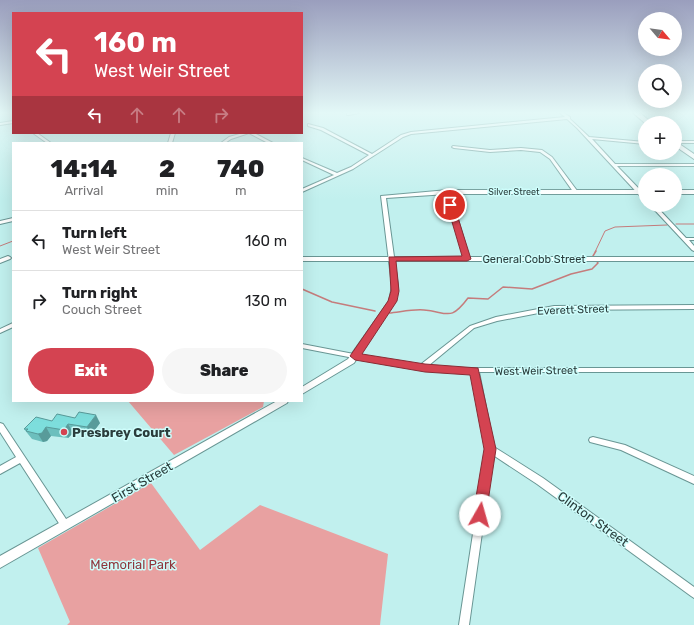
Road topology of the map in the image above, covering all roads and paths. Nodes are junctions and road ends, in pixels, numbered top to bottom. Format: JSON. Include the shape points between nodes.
{"nodes":[{"id":1,"x":347,"y":142,"type":"edge"},
{"id":2,"x":392,"y":142,"type":"edge"},
{"id":3,"x":592,"y":142,"type":"edge"},
{"id":4,"x":454,"y":147,"type":"dead end"},
{"id":5,"x":682,"y":148,"type":"edge"},
{"id":6,"x":372,"y":155,"type":"junction"},
{"id":7,"x":694,"y":157,"type":"edge"},
{"id":8,"x":303,"y":159,"type":"edge"},
{"id":9,"x":614,"y":165,"type":"junction"},
{"id":10,"x":694,"y":165,"type":"edge"},
{"id":11,"x":337,"y":175,"type":"junction"},
{"id":12,"x":638,"y":188,"type":"edge"},
{"id":13,"x":303,"y":191,"type":"edge"},
{"id":14,"x":448,"y":192,"type":"junction"},
{"id":15,"x":576,"y":192,"type":"junction"},
{"id":16,"x":638,"y":192,"type":"edge"},
{"id":17,"x":682,"y":192,"type":"edge"},
{"id":18,"x":694,"y":192,"type":"edge"},
{"id":19,"x":659,"y":212,"type":"edge"},
{"id":20,"x":12,"y":219,"type":"edge"},
{"id":21,"x":0,"y":223,"type":"edge"},
{"id":22,"x":694,"y":238,"type":"edge"},
{"id":23,"x":684,"y":239,"type":"junction"},
{"id":24,"x":694,"y":249,"type":"edge"},
{"id":25,"x":8,"y":258,"type":"dead end"},
{"id":26,"x":303,"y":258,"type":"edge"},
{"id":27,"x":392,"y":259,"type":"junction"},
{"id":28,"x":467,"y":259,"type":"junction"},
{"id":29,"x":694,"y":259,"type":"edge"},
{"id":30,"x":0,"y":261,"type":"edge"},
{"id":31,"x":694,"y":307,"type":"edge"},
{"id":32,"x":12,"y":324,"type":"edge"},
{"id":33,"x":0,"y":330,"type":"edge"},
{"id":34,"x":303,"y":346,"type":"edge"},
{"id":35,"x":355,"y":356,"type":"junction"},
{"id":36,"x":420,"y":368,"type":"junction"},
{"id":37,"x":694,"y":370,"type":"edge"},
{"id":38,"x":475,"y":371,"type":"junction"},
{"id":39,"x":303,"y":390,"type":"edge"},
{"id":40,"x":282,"y":402,"type":"edge"},
{"id":41,"x":0,"y":426,"type":"edge"},
{"id":42,"x":593,"y":440,"type":"dead end"},
{"id":43,"x":490,"y":449,"type":"junction"},
{"id":44,"x":21,"y":458,"type":"junction"},
{"id":45,"x":0,"y":470,"type":"edge"},
{"id":46,"x":694,"y":480,"type":"edge"},
{"id":47,"x":65,"y":526,"type":"junction"},
{"id":48,"x":0,"y":562,"type":"edge"},
{"id":49,"x":694,"y":593,"type":"edge"},
{"id":50,"x":464,"y":625,"type":"edge"}],
"edges":[{"from":1,"to":6,"type":"street"},
{"from":2,"to":6,"type":"street"},
{"from":3,"to":9,"type":"street"},
{"from":4,"to":15,"type":"street","via":[[490,151],[524,149],[541,152],[551,158]]},
{"from":5,"to":7,"type":"highway"},
{"from":6,"to":11,"type":"street"},
{"from":8,"to":11,"type":"street"},
{"from":9,"to":10,"type":"street"},
{"from":9,"to":12,"type":"street"},
{"from":11,"to":13,"type":"street"},
{"from":14,"to":15,"type":"street","name":"Silver Street"},
{"from":14,"to":27,"type":"street","name":"Silver Street","via":[[383,196]]},
{"from":14,"to":28,"type":"street"},
{"from":15,"to":16,"type":"street","name":"Silver Street"},
{"from":17,"to":18,"type":"street"},
{"from":19,"to":23,"type":"street"},
{"from":20,"to":21,"type":"street"},
{"from":22,"to":23,"type":"street"},
{"from":23,"to":24,"type":"street"},
{"from":25,"to":30,"type":"street"},
{"from":26,"to":27,"type":"street","name":"General Cobb Street"},
{"from":27,"to":28,"type":"street","name":"General Cobb Street"},
{"from":27,"to":35,"type":"street","via":[[395,291],[392,301]]},
{"from":28,"to":29,"type":"street","name":"General Cobb Street"},
{"from":31,"to":36,"type":"street","name":"Everett Street","via":[[554,308],[496,319],[472,327]]},
{"from":32,"to":33,"type":"street"},
{"from":34,"to":35,"type":"street","name":"West Weir Street"},
{"from":35,"to":36,"type":"street","name":"West Weir Street"},
{"from":35,"to":39,"type":"street","via":[[346,365]]},
{"from":36,"to":38,"type":"street","name":"West Weir Street"},
{"from":37,"to":38,"type":"street","name":"West Weir Street"},
{"from":38,"to":43,"type":"street"},
{"from":40,"to":47,"type":"street","name":"First Street"},
{"from":41,"to":44,"type":"street"},
{"from":42,"to":46,"type":"street","via":[[622,447]]},
{"from":43,"to":49,"type":"street","name":"Clinton Street","via":[[540,480]]},
{"from":43,"to":50,"type":"street"},
{"from":44,"to":45,"type":"street"},
{"from":44,"to":47,"type":"street"},
{"from":47,"to":48,"type":"street","name":"First Street"}]}
